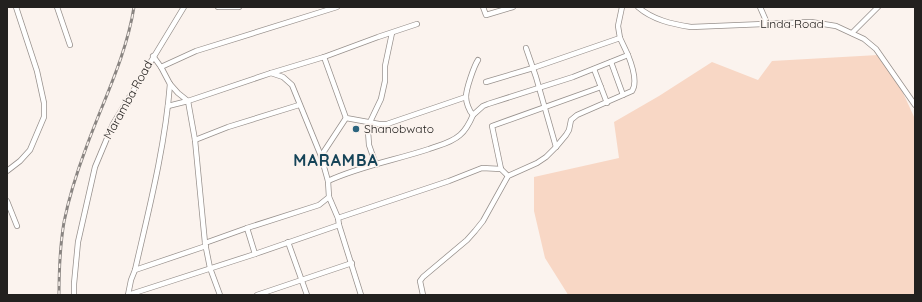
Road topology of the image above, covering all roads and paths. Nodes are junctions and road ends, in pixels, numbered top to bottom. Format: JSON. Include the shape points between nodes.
{"nodes":[{"id":1,"x":16,"y":7,"type":"edge"},
{"id":2,"x":57,"y":7,"type":"edge"},
{"id":3,"x":184,"y":7,"type":"edge"},
{"id":4,"x":218,"y":7,"type":"edge"},
{"id":5,"x":239,"y":7,"type":"edge"},
{"id":6,"x":337,"y":7,"type":"edge"},
{"id":7,"x":483,"y":7,"type":"edge"},
{"id":8,"x":513,"y":7,"type":"edge"},
{"id":9,"x":622,"y":7,"type":"edge"},
{"id":10,"x":638,"y":7,"type":"edge"},
{"id":11,"x":760,"y":7,"type":"edge"},
{"id":12,"x":878,"y":7,"type":"edge"},
{"id":13,"x":506,"y":8,"type":"edge"},
{"id":14,"x":767,"y":23,"type":"junction"},
{"id":15,"x":417,"y":24,"type":"dead end"},
{"id":16,"x":392,"y":33,"type":"junction"},
{"id":17,"x":852,"y":33,"type":"junction"},
{"id":18,"x":620,"y":38,"type":"junction"},
{"id":19,"x":70,"y":45,"type":"dead end"},
{"id":20,"x":526,"y":48,"type":"dead end"},
{"id":21,"x":628,"y":55,"type":"junction"},
{"id":22,"x":153,"y":56,"type":"junction"},
{"id":23,"x":324,"y":57,"type":"junction"},
{"id":24,"x":478,"y":60,"type":"dead end"},
{"id":25,"x":611,"y":62,"type":"junction"},
{"id":26,"x":161,"y":67,"type":"junction"},
{"id":27,"x":533,"y":68,"type":"junction"},
{"id":28,"x":594,"y":69,"type":"junction"},
{"id":29,"x":271,"y":73,"type":"junction"},
{"id":30,"x":486,"y":82,"type":"dead end"},
{"id":31,"x":170,"y":84,"type":"junction"},
{"id":32,"x":539,"y":87,"type":"junction"},
{"id":33,"x":600,"y":87,"type":"junction"},
{"id":34,"x":622,"y":95,"type":"junction"},
{"id":35,"x":466,"y":97,"type":"junction"},
{"id":36,"x":188,"y":101,"type":"junction"},
{"id":37,"x":607,"y":103,"type":"junction"},
{"id":38,"x":915,"y":104,"type":"edge"},
{"id":39,"x":299,"y":105,"type":"junction"},
{"id":40,"x":168,"y":106,"type":"junction"},
{"id":41,"x":545,"y":106,"type":"junction"},
{"id":42,"x":473,"y":115,"type":"junction"},
{"id":43,"x":346,"y":118,"type":"junction"},
{"id":44,"x":370,"y":122,"type":"junction"},
{"id":45,"x":195,"y":140,"type":"junction"},
{"id":46,"x":556,"y":147,"type":"junction"},
{"id":47,"x":321,"y":156,"type":"junction"},
{"id":48,"x":376,"y":165,"type":"junction"},
{"id":49,"x":501,"y":169,"type":"junction"},
{"id":50,"x":7,"y":171,"type":"edge"},
{"id":51,"x":508,"y":176,"type":"junction"},
{"id":52,"x":328,"y":181,"type":"junction"},
{"id":53,"x":329,"y":197,"type":"junction"},
{"id":54,"x":7,"y":201,"type":"edge"},
{"id":55,"x":338,"y":218,"type":"junction"},
{"id":56,"x":339,"y":224,"type":"junction"},
{"id":57,"x":18,"y":226,"type":"dead end"},
{"id":58,"x":247,"y":228,"type":"junction"},
{"id":59,"x":288,"y":242,"type":"junction"},
{"id":60,"x":206,"y":244,"type":"junction"},
{"id":61,"x":255,"y":254,"type":"junction"},
{"id":62,"x":352,"y":263,"type":"junction"},
{"id":63,"x":210,"y":268,"type":"junction"},
{"id":64,"x":135,"y":270,"type":"junction"},
{"id":65,"x":302,"y":280,"type":"junction"},
{"id":66,"x":74,"y":295,"type":"edge"},
{"id":67,"x":128,"y":295,"type":"edge"},
{"id":68,"x":220,"y":295,"type":"edge"},
{"id":69,"x":257,"y":295,"type":"edge"},
{"id":70,"x":307,"y":295,"type":"edge"},
{"id":71,"x":361,"y":295,"type":"edge"},
{"id":72,"x":423,"y":295,"type":"edge"}],
"edges":[{"from":1,"to":50,"type":"street","via":[[37,71],[44,103],[44,117],[30,150]]},
{"from":2,"to":19,"type":"street"},
{"from":3,"to":22,"type":"street","name":"Maramba Road"},
{"from":4,"to":5,"type":"street"},
{"from":6,"to":26,"type":"street","via":[[196,51]]},
{"from":7,"to":13,"type":"street","via":[[486,15]]},
{"from":8,"to":13,"type":"street"},
{"from":9,"to":18,"type":"street","via":[[618,20]]},
{"from":10,"to":14,"type":"street","name":"Linda Road","via":[[653,17],[675,25],[692,27]]},
{"from":11,"to":14,"type":"street"},
{"from":12,"to":17,"type":"street"},
{"from":14,"to":17,"type":"street","name":"Linda Road","via":[[820,22]]},
{"from":15,"to":16,"type":"street"},
{"from":16,"to":23,"type":"street"},
{"from":16,"to":44,"type":"street","via":[[381,99]]},
{"from":17,"to":38,"type":"street","name":"Linda Road","via":[[864,39],[876,50]]},
{"from":18,"to":21,"type":"street"},
{"from":18,"to":27,"type":"street"},
{"from":20,"to":27,"type":"street"},
{"from":21,"to":25,"type":"street"},
{"from":21,"to":34,"type":"street","via":[[634,86],[632,91]]},
{"from":22,"to":26,"type":"street"},
{"from":22,"to":66,"type":"street","name":"Maramba Road","via":[[113,124],[95,167],[78,242]]},
{"from":23,"to":29,"type":"street"},
{"from":23,"to":43,"type":"street"},
{"from":24,"to":35,"type":"street","via":[[474,65]]},
{"from":25,"to":28,"type":"street"},
{"from":25,"to":34,"type":"street"},
{"from":26,"to":31,"type":"street"},
{"from":27,"to":30,"type":"street"},
{"from":27,"to":32,"type":"street"},
{"from":28,"to":32,"type":"street"},
{"from":28,"to":33,"type":"street"},
{"from":29,"to":36,"type":"street"},
{"from":29,"to":39,"type":"street","via":[[283,77],[292,85]]},
{"from":31,"to":36,"type":"street"},
{"from":31,"to":40,"type":"street"},
{"from":32,"to":41,"type":"street"},
{"from":32,"to":42,"type":"street","via":[[483,106]]},
{"from":33,"to":37,"type":"street"},
{"from":33,"to":41,"type":"street"},
{"from":34,"to":37,"type":"street"},
{"from":35,"to":42,"type":"street"},
{"from":35,"to":44,"type":"street","via":[[387,124]]},
{"from":36,"to":40,"type":"street"},
{"from":36,"to":45,"type":"street"},
{"from":37,"to":46,"type":"street","via":[[572,118],[569,130]]},
{"from":39,"to":45,"type":"street"},
{"from":39,"to":47,"type":"street"},
{"from":40,"to":64,"type":"street","via":[[152,196]]},
{"from":41,"to":46,"type":"street"},
{"from":41,"to":49,"type":"street","via":[[492,126]]},
{"from":42,"to":48,"type":"street","via":[[461,135],[451,142]]},
{"from":43,"to":44,"type":"street"},
{"from":43,"to":47,"type":"street"},
{"from":44,"to":48,"type":"street","via":[[369,145]]},
{"from":45,"to":60,"type":"street"},
{"from":46,"to":51,"type":"street","via":[[546,157]]},
{"from":47,"to":52,"type":"street"},
{"from":48,"to":52,"type":"street","via":[[345,173]]},
{"from":49,"to":51,"type":"street"},
{"from":49,"to":55,"type":"street","via":[[482,168]]},
{"from":51,"to":72,"type":"street","via":[[475,231],[423,276],[420,281]]},
{"from":52,"to":53,"type":"street"},
{"from":53,"to":55,"type":"street"},
{"from":53,"to":58,"type":"street","via":[[316,206]]},
{"from":54,"to":57,"type":"street"},
{"from":55,"to":56,"type":"street"},
{"from":56,"to":59,"type":"street"},
{"from":56,"to":62,"type":"street"},
{"from":58,"to":60,"type":"street"},
{"from":58,"to":61,"type":"street"},
{"from":59,"to":61,"type":"street"},
{"from":59,"to":65,"type":"street"},
{"from":60,"to":63,"type":"street"},
{"from":60,"to":64,"type":"street"},
{"from":61,"to":63,"type":"street"},
{"from":62,"to":65,"type":"street"},
{"from":62,"to":71,"type":"street"},
{"from":63,"to":67,"type":"street"},
{"from":63,"to":68,"type":"street"},
{"from":64,"to":67,"type":"street"},
{"from":65,"to":69,"type":"street"},
{"from":65,"to":70,"type":"street"}]}
